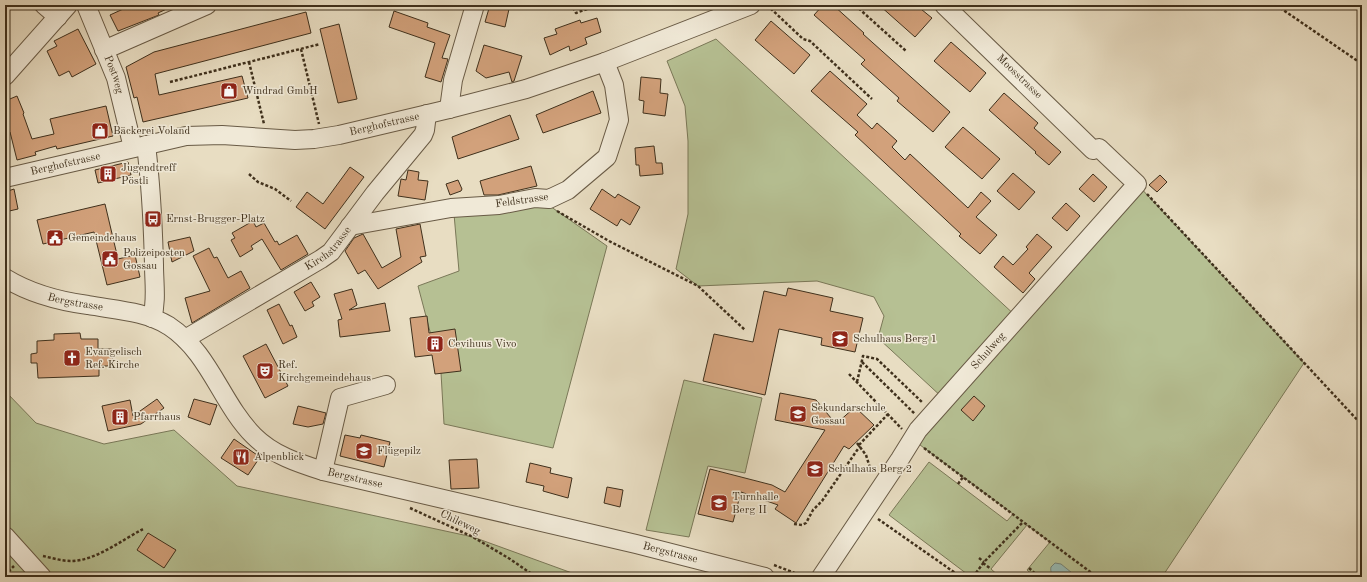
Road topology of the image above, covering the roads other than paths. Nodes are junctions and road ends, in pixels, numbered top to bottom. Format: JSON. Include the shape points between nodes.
{"nodes":[{"id":1,"x":44,"y":5,"type":"edge"},
{"id":2,"x":86,"y":5,"type":"edge"},
{"id":3,"x":207,"y":5,"type":"edge"},
{"id":4,"x":475,"y":5,"type":"edge"},
{"id":5,"x":751,"y":5,"type":"edge"},
{"id":6,"x":944,"y":5,"type":"edge"},
{"id":7,"x":63,"y":11,"type":"edge"},
{"id":8,"x":711,"y":12,"type":"edge"},
{"id":9,"x":104,"y":50,"type":"junction"},
{"id":10,"x":605,"y":62,"type":"junction"},
{"id":11,"x":5,"y":76,"type":"edge"},
{"id":12,"x":449,"y":109,"type":"junction"},
{"id":13,"x":427,"y":114,"type":"junction"},
{"id":14,"x":139,"y":146,"type":"junction"},
{"id":15,"x":5,"y":178,"type":"edge"},
{"id":16,"x":1138,"y":184,"type":"joint"},
{"id":17,"x":350,"y":226,"type":"junction"},
{"id":18,"x":5,"y":278,"type":"edge"},
{"id":19,"x":152,"y":318,"type":"junction"},
{"id":20,"x":185,"y":339,"type":"junction"},
{"id":21,"x":386,"y":385,"type":"dead end"},
{"id":22,"x":323,"y":471,"type":"junction"},
{"id":23,"x":5,"y":536,"type":"edge"},
{"id":24,"x":770,"y":571,"type":"edge"},
{"id":25,"x":42,"y":577,"type":"edge"},
{"id":26,"x":821,"y":577,"type":"edge"}],
"edges":[{"from":1,"to":7,"type":"street"},
{"from":2,"to":9,"type":"street","name":"Postweg"},
{"from":3,"to":9,"type":"street"},
{"from":4,"to":12,"type":"street","via":[[453,80]]},
{"from":5,"to":8,"type":"street","name":"Berghofstrasse"},
{"from":6,"to":16,"type":"street","name":"Moosstrasse","via":[[1092,150],[1099,148]]},
{"from":7,"to":11,"type":"street"},
{"from":8,"to":10,"type":"street","name":"Berghofstrasse"},
{"from":9,"to":14,"type":"street","name":"Postweg"},
{"from":10,"to":12,"type":"street","name":"Berghofstrasse","via":[[526,89]]},
{"from":10,"to":17,"type":"street","name":"Feldstrasse","via":[[614,86],[619,120],[607,157],[568,190],[549,199],[535,198],[499,205],[451,208]]},
{"from":12,"to":13,"type":"street","name":"Berghofstrasse"},
{"from":13,"to":14,"type":"street","name":"Berghofstrasse","via":[[322,138],[295,140],[199,135]]},
{"from":13,"to":17,"type":"street","name":"Kirchstrasse","via":[[422,135]]},
{"from":14,"to":15,"type":"street","name":"Berghofstrasse"},
{"from":14,"to":19,"type":"street","via":[[150,179],[155,297]]},
{"from":16,"to":26,"type":"street","name":"Schulweg","via":[[928,417]]},
{"from":17,"to":20,"type":"street","name":"Kirchstrasse","via":[[331,252],[321,259]]},
{"from":18,"to":19,"type":"street","name":"Bergstrasse","via":[[56,300],[132,312]]},
{"from":19,"to":20,"type":"street","name":"Bergstrasse","via":[[168,325]]},
{"from":20,"to":22,"type":"street","name":"Bergstrasse","via":[[199,354],[237,415],[254,436],[276,453]]},
{"from":21,"to":22,"type":"street","via":[[340,398]]},
{"from":22,"to":24,"type":"street","name":"Bergstrasse","via":[[636,544]]},
{"from":23,"to":25,"type":"street"}]}
